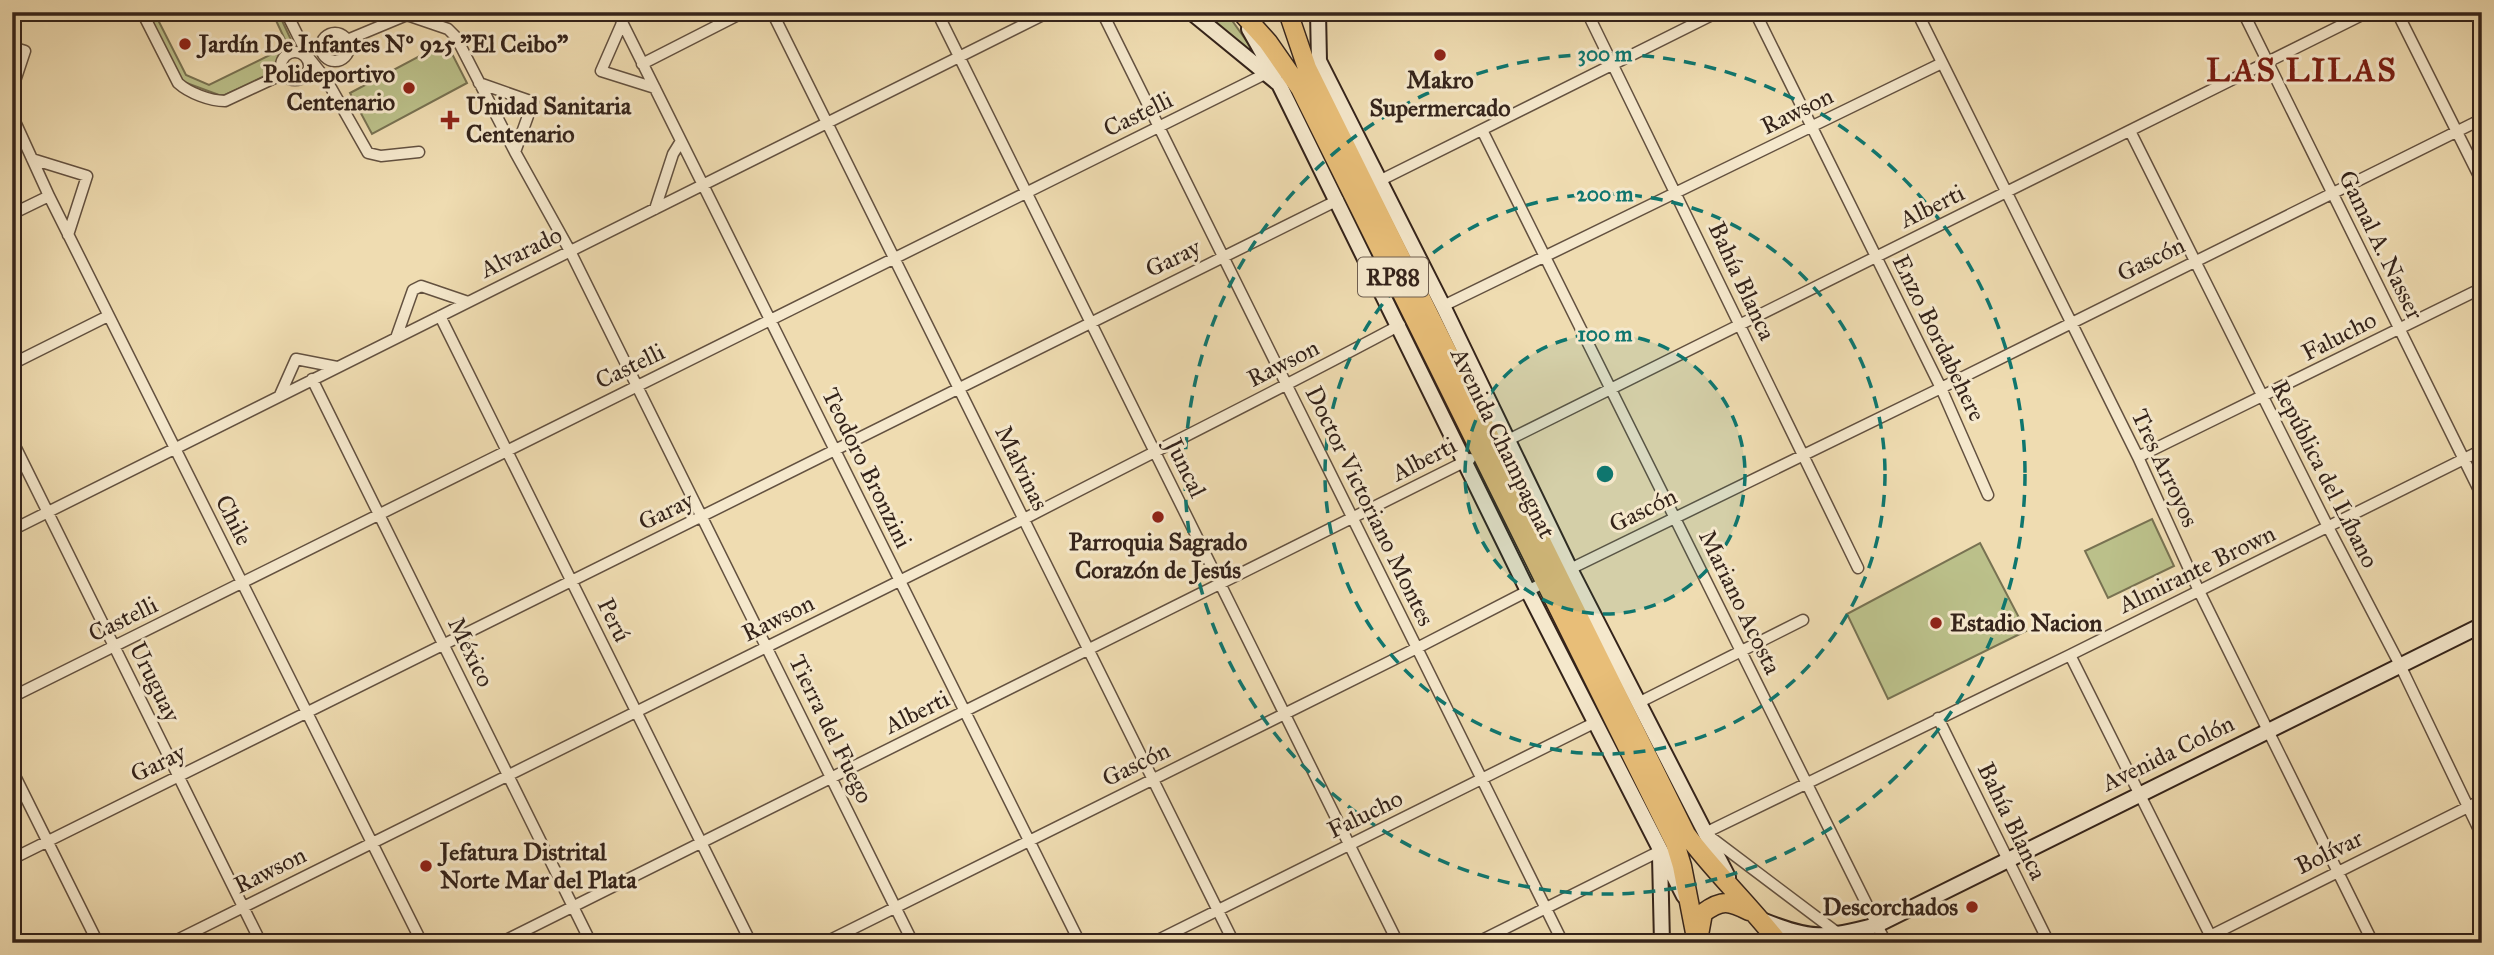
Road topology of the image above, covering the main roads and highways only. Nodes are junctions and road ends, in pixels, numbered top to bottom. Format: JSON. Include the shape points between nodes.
{"nodes":[{"id":1,"x":1240,"y":12,"type":"edge"},
{"id":2,"x":1290,"y":12,"type":"edge"},
{"id":3,"x":1487,"y":450,"type":"junction"},
{"id":4,"x":1550,"y":579,"type":"junction"},
{"id":5,"x":1759,"y":917,"type":"junction"},
{"id":6,"x":1697,"y":943,"type":"edge"},
{"id":7,"x":1779,"y":943,"type":"edge"}],
"edges":[{"from":1,"to":3,"type":"highway","name":"Avenida Champagnat","number":"RP88","via":[[1300,88]]},
{"from":2,"to":3,"type":"highway","name":"Avenida Champagnat","number":"RP88","via":[[1307,68]]},
{"from":3,"to":4,"type":"highway","name":"Avenida Champagnat","number":"RP88"},
{"from":4,"to":5,"type":"highway","name":"Avenida Champagnat","number":"RP88","via":[[1686,834]]},
{"from":4,"to":6,"type":"highway","name":"Avenida Champagnat","number":"RP88","via":[[1675,843]]},
{"from":5,"to":6,"type":"highway","name":"Avenida Colón","number":"RP88","via":[[1731,902],[1715,904],[1703,913]]},
{"from":5,"to":7,"type":"highway","name":"Avenida Champagnat","number":"RP88"}]}
